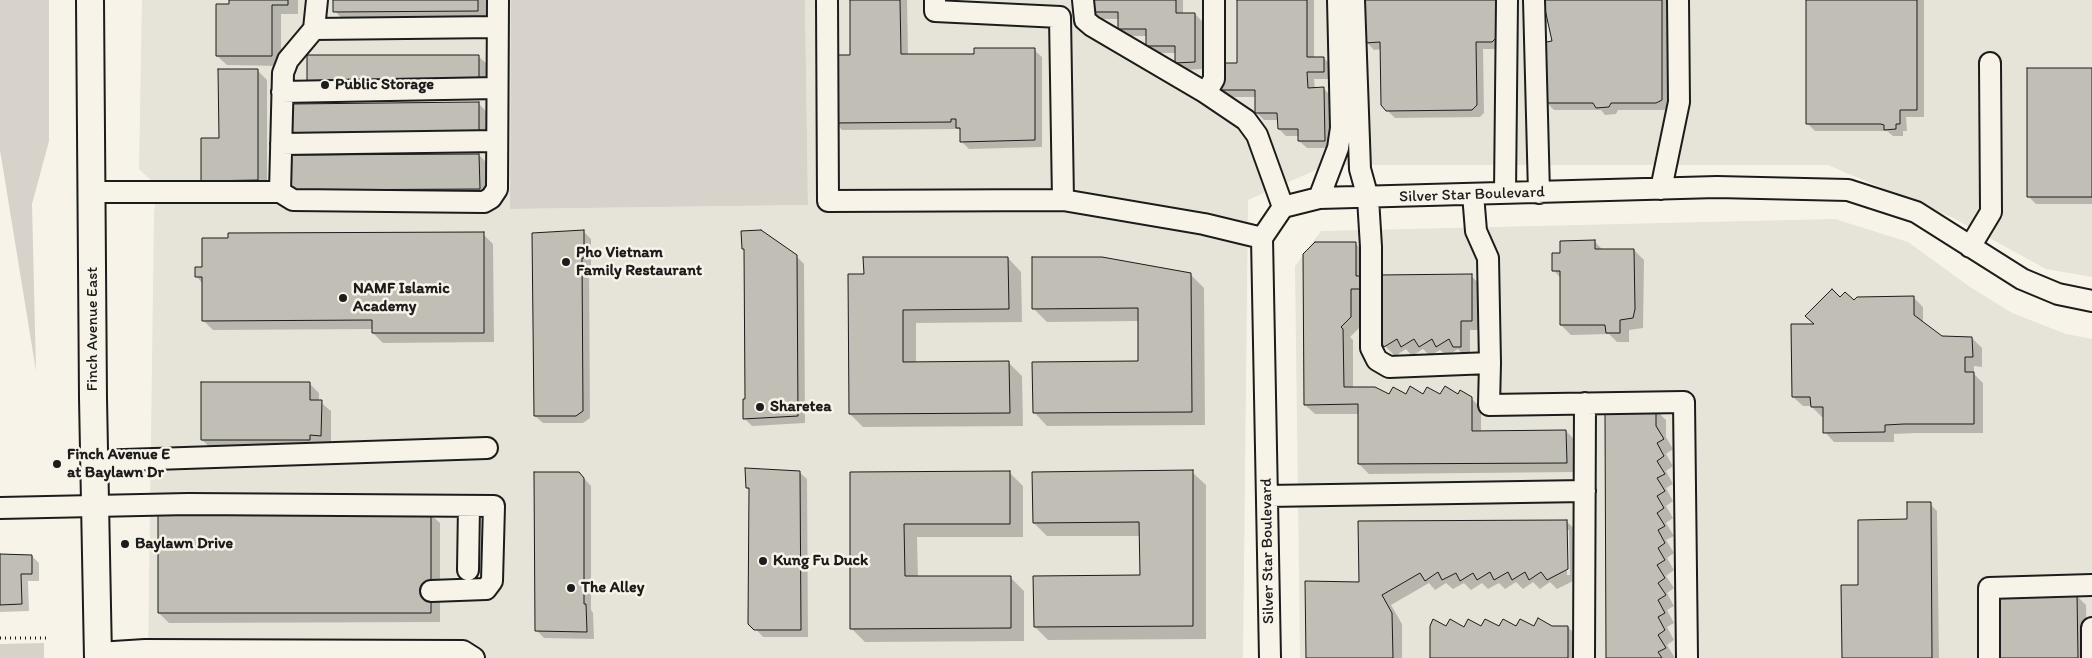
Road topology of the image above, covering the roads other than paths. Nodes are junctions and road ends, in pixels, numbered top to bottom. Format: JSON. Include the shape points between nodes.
{"nodes":[{"id":1,"x":90,"y":0,"type":"edge"},
{"id":2,"x":317,"y":0,"type":"edge"},
{"id":3,"x":498,"y":0,"type":"edge"},
{"id":4,"x":827,"y":0,"type":"edge"},
{"id":5,"x":935,"y":0,"type":"edge"},
{"id":6,"x":1083,"y":0,"type":"edge"},
{"id":7,"x":1214,"y":0,"type":"edge"},
{"id":8,"x":1338,"y":0,"type":"edge"},
{"id":9,"x":1354,"y":0,"type":"edge"},
{"id":10,"x":1507,"y":0,"type":"edge"},
{"id":11,"x":1534,"y":0,"type":"edge"},
{"id":12,"x":1678,"y":0,"type":"edge"},
{"id":13,"x":1048,"y":8,"type":"edge"},
{"id":14,"x":497,"y":27,"type":"junction"},
{"id":15,"x":314,"y":29,"type":"junction"},
{"id":16,"x":1990,"y":63,"type":"dead end"},
{"id":17,"x":497,"y":88,"type":"junction"},
{"id":18,"x":282,"y":92,"type":"junction"},
{"id":19,"x":1206,"y":93,"type":"junction"},
{"id":20,"x":497,"y":141,"type":"junction"},
{"id":21,"x":281,"y":144,"type":"junction"},
{"id":22,"x":1661,"y":189,"type":"junction"},
{"id":23,"x":92,"y":192,"type":"junction"},
{"id":24,"x":280,"y":192,"type":"junction"},
{"id":25,"x":1505,"y":193,"type":"junction"},
{"id":26,"x":1539,"y":193,"type":"junction"},
{"id":27,"x":1473,"y":194,"type":"junction"},
{"id":28,"x":1319,"y":198,"type":"junction"},
{"id":29,"x":1368,"y":198,"type":"junction"},
{"id":30,"x":1064,"y":200,"type":"junction"},
{"id":31,"x":1283,"y":207,"type":"junction"},
{"id":32,"x":1262,"y":238,"type":"junction"},
{"id":33,"x":1970,"y":247,"type":"junction"},
{"id":34,"x":2092,"y":301,"type":"edge"},
{"id":35,"x":1490,"y":363,"type":"junction"},
{"id":36,"x":1585,"y":403,"type":"junction"},
{"id":37,"x":487,"y":448,"type":"dead end"},
{"id":38,"x":94,"y":461,"type":"junction"},
{"id":39,"x":1585,"y":491,"type":"junction"},
{"id":40,"x":1267,"y":496,"type":"junction"},
{"id":41,"x":95,"y":506,"type":"junction"},
{"id":42,"x":469,"y":506,"type":"junction"},
{"id":43,"x":0,"y":508,"type":"edge"},
{"id":44,"x":468,"y":570,"type":"dead end"},
{"id":45,"x":2092,"y":586,"type":"edge"},
{"id":46,"x":431,"y":591,"type":"dead end"},
{"id":47,"x":2092,"y":628,"type":"edge"},
{"id":48,"x":98,"y":656,"type":"edge"},
{"id":49,"x":474,"y":658,"type":"edge"},
{"id":50,"x":1270,"y":658,"type":"edge"},
{"id":51,"x":1584,"y":658,"type":"edge"},
{"id":52,"x":1687,"y":658,"type":"edge"},
{"id":53,"x":1989,"y":658,"type":"edge"},
{"id":54,"x":2092,"y":658,"type":"edge"}],
"edges":[{"from":1,"to":23,"type":"main road","name":"Finch Avenue East"},
{"from":2,"to":15,"type":"street"},
{"from":3,"to":14,"type":"street"},
{"from":4,"to":30,"type":"street","via":[[828,201]]},
{"from":5,"to":13,"type":"street","via":[[935,11]]},
{"from":6,"to":19,"type":"street","via":[[1085,20],[1092,26]]},
{"from":7,"to":19,"type":"street","via":[[1214,79]]},
{"from":8,"to":28,"type":"street","via":[[1341,128],[1338,148]]},
{"from":9,"to":29,"type":"street","via":[[1360,169]]},
{"from":10,"to":25,"type":"street"},
{"from":11,"to":26,"type":"street"},
{"from":12,"to":22,"type":"street","via":[[1679,102]]},
{"from":13,"to":30,"type":"street","via":[[1060,17]]},
{"from":14,"to":15,"type":"street"},
{"from":14,"to":17,"type":"street"},
{"from":15,"to":18,"type":"street","via":[[288,60],[283,73]]},
{"from":16,"to":33,"type":"street","via":[[1991,212]]},
{"from":17,"to":18,"type":"street"},
{"from":17,"to":20,"type":"street"},
{"from":18,"to":21,"type":"street"},
{"from":19,"to":31,"type":"street","via":[[1246,120],[1257,135]]},
{"from":20,"to":21,"type":"street"},
{"from":20,"to":24,"type":"street","via":[[497,190],[484,202],[293,200]]},
{"from":21,"to":24,"type":"street"},
{"from":22,"to":26,"type":"street","name":"Silver Star Boulevard"},
{"from":22,"to":33,"type":"street","name":"Silver Star Boulevard","via":[[1848,190],[1916,212]]},
{"from":23,"to":24,"type":"street"},
{"from":23,"to":38,"type":"main road","name":"Finch Avenue East"},
{"from":25,"to":26,"type":"street","name":"Silver Star Boulevard"},
{"from":25,"to":27,"type":"street","name":"Silver Star Boulevard"},
{"from":27,"to":29,"type":"street","name":"Silver Star Boulevard"},
{"from":27,"to":35,"type":"street","via":[[1476,231],[1488,258]]},
{"from":28,"to":29,"type":"street","name":"Silver Star Boulevard"},
{"from":28,"to":31,"type":"street","name":"Silver Star Boulevard"},
{"from":29,"to":35,"type":"street","via":[[1371,348],[1377,360],[1389,367]]},
{"from":30,"to":32,"type":"street","via":[[1204,224]]},
{"from":31,"to":32,"type":"street"},
{"from":32,"to":40,"type":"street","name":"Silver Star Boulevard"},
{"from":33,"to":34,"type":"street","name":"Silver Star Boulevard","via":[[2022,279],[2058,294]]},
{"from":35,"to":36,"type":"street","via":[[1489,404]]},
{"from":36,"to":39,"type":"street"},
{"from":36,"to":52,"type":"street","via":[[1684,402]]},
{"from":37,"to":38,"type":"street"},
{"from":38,"to":41,"type":"main road","name":"Finch Avenue East"},
{"from":39,"to":40,"type":"street"},
{"from":39,"to":51,"type":"street"},
{"from":40,"to":50,"type":"street","name":"Silver Star Boulevard"},
{"from":41,"to":42,"type":"street"},
{"from":41,"to":43,"type":"street"},
{"from":41,"to":48,"type":"main road","name":"Finch Avenue East"},
{"from":42,"to":44,"type":"street"},
{"from":42,"to":46,"type":"street","via":[[494,506],[492,582],[486,590]]},
{"from":45,"to":53,"type":"street","via":[[1989,588]]},
{"from":47,"to":54,"type":"street"},
{"from":48,"to":49,"type":"street","via":[[145,650],[463,651]]}]}
